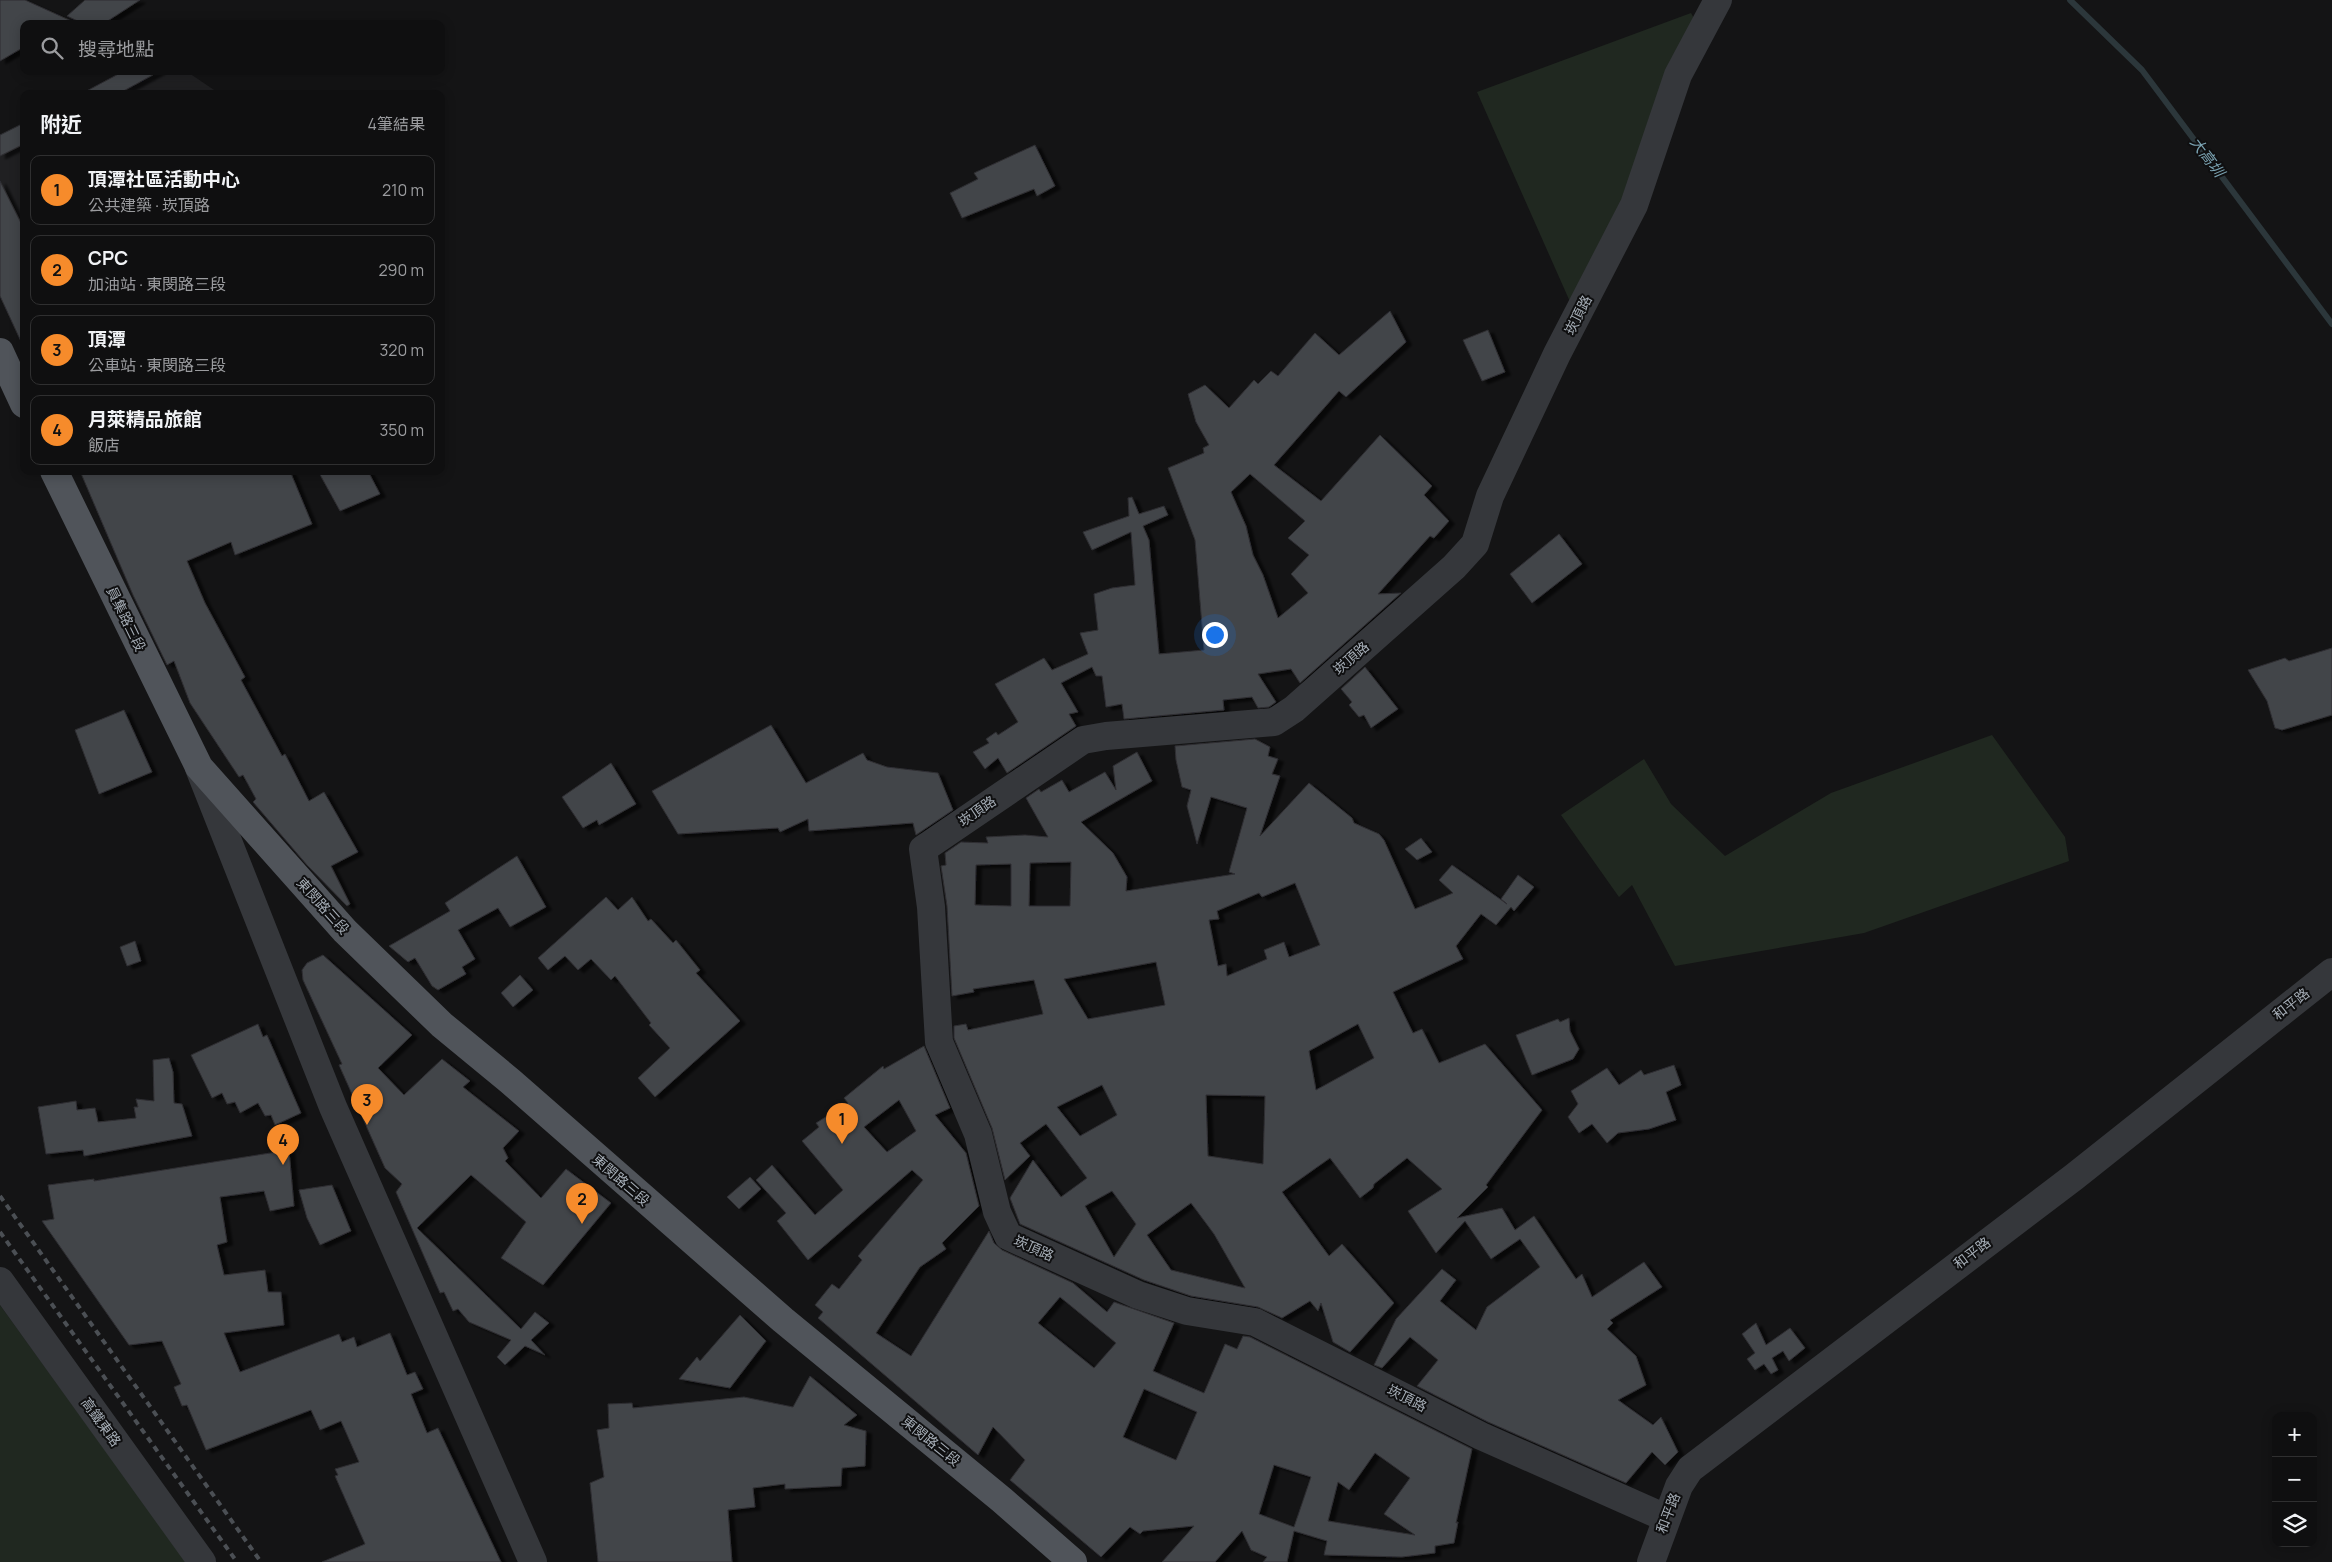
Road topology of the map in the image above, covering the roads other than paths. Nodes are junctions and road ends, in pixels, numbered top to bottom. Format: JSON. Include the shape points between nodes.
{"nodes":[{"id":1,"x":1718,"y":0,"type":"edge"},
{"id":2,"x":0,"y":352,"type":"edge"},
{"id":3,"x":20,"y":395,"type":"edge"},
{"id":4,"x":56,"y":475,"type":"edge"},
{"id":5,"x":198,"y":767,"type":"junction"},
{"id":6,"x":2332,"y":972,"type":"edge"},
{"id":7,"x":0,"y":1281,"type":"edge"},
{"id":8,"x":1666,"y":1518,"type":"junction"},
{"id":9,"x":202,"y":1562,"type":"edge"},
{"id":10,"x":532,"y":1562,"type":"edge"},
{"id":11,"x":1073,"y":1562,"type":"edge"},
{"id":12,"x":1651,"y":1562,"type":"edge"}],
"edges":[{"from":1,"to":8,"type":"street","name":"崁頂路","via":[[1678,75],[1634,205],[1557,354],[1490,496],[1475,544],[1454,567],[1294,709],[1274,722],[1083,740],[922,849],[931,907],[939,1042],[978,1134],[997,1212],[1008,1236],[1138,1295],[1187,1311],[1255,1322],[1480,1436]]},
{"from":2,"to":3,"type":"main road"},
{"from":4,"to":5,"type":"main road","name":"員集路三段"},
{"from":5,"to":10,"type":"street","via":[[333,1107]]},
{"from":5,"to":11,"type":"main road","name":"東閔路三段","via":[[345,931],[442,1025],[783,1320]]},
{"from":6,"to":8,"type":"street","name":"和平路","via":[[2074,1177],[1690,1469]]},
{"from":7,"to":9,"type":"street","name":"高鐵東路"},
{"from":8,"to":12,"type":"street","name":"和平路"}]}
